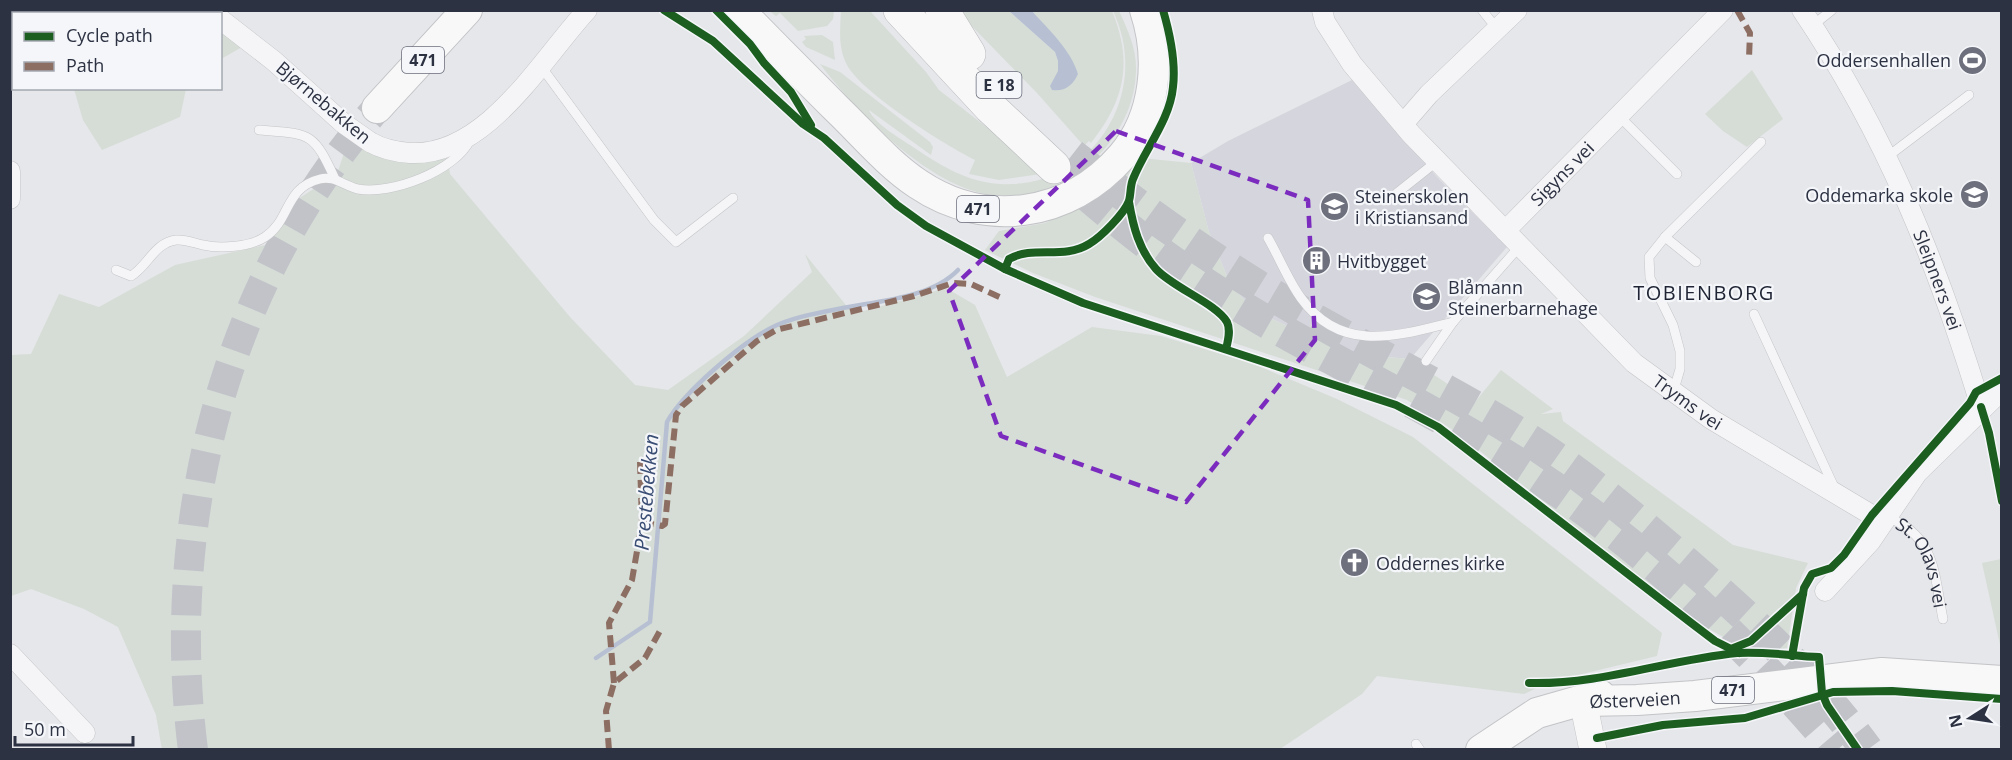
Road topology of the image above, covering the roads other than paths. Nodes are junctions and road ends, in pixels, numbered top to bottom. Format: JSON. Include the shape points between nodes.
{"nodes":[{"id":1,"x":456,"y":10,"type":"edge"},
{"id":2,"x":467,"y":10,"type":"edge"},
{"id":3,"x":587,"y":10,"type":"edge"},
{"id":4,"x":739,"y":10,"type":"edge"},
{"id":5,"x":753,"y":10,"type":"edge"},
{"id":6,"x":900,"y":10,"type":"edge"},
{"id":7,"x":930,"y":10,"type":"edge"},
{"id":8,"x":942,"y":10,"type":"edge"},
{"id":9,"x":1129,"y":10,"type":"edge"},
{"id":10,"x":1145,"y":10,"type":"edge"},
{"id":11,"x":1322,"y":10,"type":"edge"},
{"id":12,"x":1482,"y":10,"type":"edge"},
{"id":13,"x":1517,"y":10,"type":"edge"},
{"id":14,"x":1723,"y":10,"type":"edge"},
{"id":15,"x":1832,"y":10,"type":"edge"},
{"id":16,"x":1807,"y":18,"type":"edge"},
{"id":17,"x":222,"y":21,"type":"edge"},
{"id":18,"x":1498,"y":30,"type":"junction"},
{"id":19,"x":969,"y":54,"type":"junction"},
{"id":20,"x":540,"y":65,"type":"junction"},
{"id":21,"x":1969,"y":95,"type":"dead end"},
{"id":22,"x":1619,"y":116,"type":"junction"},
{"id":23,"x":1403,"y":124,"type":"junction"},
{"id":24,"x":260,"y":130,"type":"dead end"},
{"id":25,"x":472,"y":135,"type":"junction"},
{"id":26,"x":1761,"y":142,"type":"dead end"},
{"id":27,"x":1887,"y":157,"type":"junction"},
{"id":28,"x":1436,"y":162,"type":"junction"},
{"id":29,"x":10,"y":171,"type":"edge"},
{"id":30,"x":1677,"y":174,"type":"dead end"},
{"id":31,"x":335,"y":179,"type":"junction"},
{"id":32,"x":1398,"y":193,"type":"dead end"},
{"id":33,"x":733,"y":198,"type":"dead end"},
{"id":34,"x":10,"y":199,"type":"edge"},
{"id":35,"x":1505,"y":231,"type":"junction"},
{"id":36,"x":1665,"y":237,"type":"junction"},
{"id":37,"x":1268,"y":238,"type":"dead end"},
{"id":38,"x":1519,"y":247,"type":"junction"},
{"id":39,"x":1696,"y":262,"type":"dead end"},
{"id":40,"x":116,"y":270,"type":"dead end"},
{"id":41,"x":1754,"y":314,"type":"dead end"},
{"id":42,"x":1453,"y":322,"type":"junction"},
{"id":43,"x":1426,"y":361,"type":"dead end"},
{"id":44,"x":2001,"y":390,"type":"edge"},
{"id":45,"x":1672,"y":393,"type":"junction"},
{"id":46,"x":1981,"y":407,"type":"junction"},
{"id":47,"x":1837,"y":495,"type":"junction"},
{"id":48,"x":1887,"y":517,"type":"junction"},
{"id":49,"x":1825,"y":591,"type":"dead end"},
{"id":50,"x":1943,"y":619,"type":"dead end"},
{"id":51,"x":10,"y":654,"type":"edge"},
{"id":52,"x":2001,"y":681,"type":"edge"},
{"id":53,"x":1583,"y":701,"type":"junction"},
{"id":54,"x":85,"y":733,"type":"dead end"},
{"id":55,"x":1481,"y":750,"type":"edge"},
{"id":56,"x":1593,"y":750,"type":"edge"}],
"edges":[{"from":1,"to":2,"type":"main road","number":"471","via":[[377,108]]},
{"from":3,"to":20,"type":"street","name":"Bjørnebakken"},
{"from":4,"to":10,"type":"main road","number":"471","via":[[911,179],[959,204],[1008,212],[1032,210],[1067,199],[1099,179],[1128,148],[1143,120],[1153,85],[1154,48]]},
{"from":5,"to":9,"type":"main road","number":"471","via":[[912,166],[962,194],[1007,201],[1052,194],[1083,178],[1104,160],[1128,127],[1140,95],[1142,60]]},
{"from":6,"to":19,"type":"highway","number":"E 18","via":[[990,107],[1063,161],[1022,109]]},
{"from":7,"to":19,"type":"highway","number":"E 18"},
{"from":8,"to":19,"type":"highway","number":"E 18"},
{"from":11,"to":23,"type":"street","name":"Tryms vei","via":[[1325,22],[1352,64]]},
{"from":12,"to":18,"type":"lane"},
{"from":13,"to":18,"type":"street"},
{"from":14,"to":22,"type":"street","name":"Sigyns vei"},
{"from":15,"to":16,"type":"lane","name":"Sleipners vei"},
{"from":16,"to":27,"type":"street","name":"Sleipners vei","via":[[1858,99]]},
{"from":17,"to":25,"type":"street","name":"Bjørnebakken","bridge":true,"via":[[370,142],[399,152],[420,153],[456,144]]},
{"from":18,"to":23,"type":"street","via":[[1429,94]]},
{"from":20,"to":25,"type":"street","name":"Bjørnebakken","via":[[500,112]]},
{"from":20,"to":33,"type":"lane","via":[[654,220],[676,243]]},
{"from":21,"to":27,"type":"lane"},
{"from":22,"to":30,"type":"lane"},
{"from":22,"to":35,"type":"street","name":"Sigyns vei"},
{"from":23,"to":28,"type":"street","name":"Tryms vei"},
{"from":24,"to":31,"type":"lane","name":"Bjørnebakken","via":[[309,137]]},
{"from":25,"to":31,"type":"lane","name":"Bjørnebakken","via":[[460,155],[447,165],[396,186],[360,190]]},
{"from":26,"to":36,"type":"lane"},
{"from":27,"to":46,"type":"street","name":"Sleipners vei","via":[[1930,252]]},
{"from":28,"to":32,"type":"lane"},
{"from":28,"to":35,"type":"street","name":"Tryms vei"},
{"from":29,"to":34,"type":"street"},
{"from":31,"to":40,"type":"lane","via":[[321,178],[299,189],[264,238],[219,246],[176,240],[163,244],[131,276]]},
{"from":35,"to":38,"type":"street","name":"Tryms vei"},
{"from":36,"to":39,"type":"lane"},
{"from":36,"to":45,"type":"lane","via":[[1649,257],[1648,267],[1680,351],[1680,369]]},
{"from":37,"to":42,"type":"lane","via":[[1302,299],[1339,330],[1357,337],[1380,337]]},
{"from":38,"to":42,"type":"lane"},
{"from":38,"to":45,"type":"street","name":"Tryms vei","via":[[1634,363]]},
{"from":41,"to":47,"type":"lane"},
{"from":42,"to":43,"type":"lane"},
{"from":44,"to":46,"type":"street","name":"St. Olavs vei"},
{"from":45,"to":47,"type":"street","name":"Tryms vei"},
{"from":46,"to":48,"type":"street","name":"St. Olavs vei","via":[[1917,472]]},
{"from":47,"to":48,"type":"street","name":"Tryms vei","via":[[1870,514]]},
{"from":48,"to":49,"type":"street","name":"St. Olavs vei","via":[[1870,542]]},
{"from":48,"to":50,"type":"lane","name":"St. Olavs vei","via":[[1907,527],[1926,547]]},
{"from":51,"to":54,"type":"street"},
{"from":52,"to":53,"type":"main road","name":"Østerveien","number":"471","via":[[1831,666],[1752,669],[1634,685]]},
{"from":53,"to":55,"type":"main road","number":"471","via":[[1537,713]]},
{"from":53,"to":56,"type":"street"}]}
